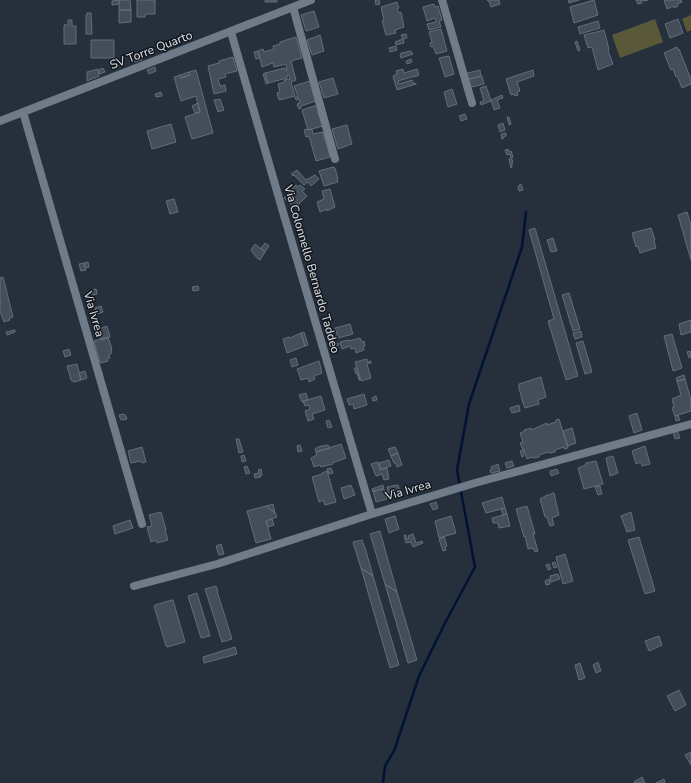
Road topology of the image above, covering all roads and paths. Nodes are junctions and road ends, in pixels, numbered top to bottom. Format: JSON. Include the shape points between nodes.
{"nodes":[{"id":1,"x":311,"y":0,"type":"edge"},
{"id":2,"x":442,"y":0,"type":"edge"},
{"id":3,"x":293,"y":7,"type":"junction"},
{"id":4,"x":231,"y":32,"type":"junction"},
{"id":5,"x":472,"y":103,"type":"dead end"},
{"id":6,"x":23,"y":112,"type":"junction"},
{"id":7,"x":0,"y":121,"type":"edge"},
{"id":8,"x":335,"y":159,"type":"dead end"},
{"id":9,"x":691,"y":424,"type":"edge"},
{"id":10,"x":372,"y":514,"type":"junction"},
{"id":11,"x":142,"y":524,"type":"dead end"},
{"id":12,"x":134,"y":586,"type":"dead end"}],
"edges":[{"from":1,"to":3,"type":"street","name":"SV Torre Quarto"},
{"from":2,"to":5,"type":"street"},
{"from":3,"to":4,"type":"street","name":"SV Torre Quarto"},
{"from":3,"to":8,"type":"street"},
{"from":4,"to":6,"type":"street","name":"SV Torre Quarto"},
{"from":4,"to":10,"type":"street","name":"Via Colonnello Bernardo Taddeo"},
{"from":6,"to":7,"type":"street","name":"SV Torre Quarto"},
{"from":6,"to":11,"type":"street","name":"Via Ivrea"},
{"from":9,"to":10,"type":"street","name":"Via Ivrea"},
{"from":10,"to":12,"type":"street","name":"Via Ivrea","via":[[216,564]]}]}
